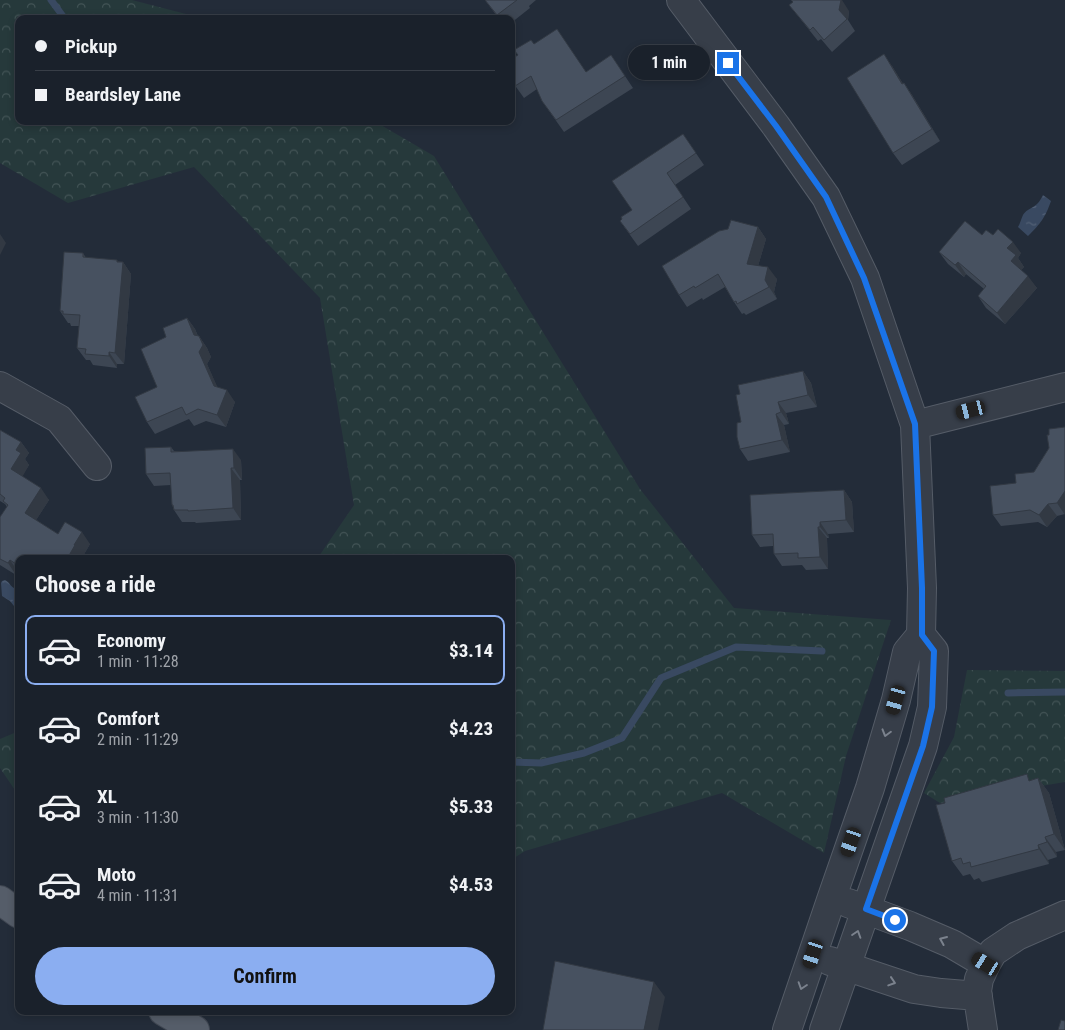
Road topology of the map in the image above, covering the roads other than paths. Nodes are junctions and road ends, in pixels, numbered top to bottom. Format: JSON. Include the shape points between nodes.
{"nodes":[{"id":1,"x":680,"y":0,"type":"edge"},
{"id":2,"x":0,"y":386,"type":"edge"},
{"id":3,"x":1065,"y":387,"type":"edge"},
{"id":4,"x":915,"y":424,"type":"junction"},
{"id":5,"x":97,"y":466,"type":"dead end"},
{"id":6,"x":922,"y":635,"type":"junction"},
{"id":7,"x":832,"y":897,"type":"junction"},
{"id":8,"x":0,"y":900,"type":"edge"},
{"id":9,"x":866,"y":909,"type":"junction"},
{"id":10,"x":15,"y":911,"type":"edge"},
{"id":11,"x":1065,"y":916,"type":"edge"},
{"id":12,"x":813,"y":954,"type":"junction"},
{"id":13,"x":986,"y":964,"type":"junction"},
{"id":14,"x":846,"y":967,"type":"junction"},
{"id":15,"x":978,"y":996,"type":"junction"},
{"id":16,"x":170,"y":1015,"type":"edge"},
{"id":17,"x":195,"y":1030,"type":"edge"},
{"id":18,"x":788,"y":1030,"type":"edge"},
{"id":19,"x":824,"y":1030,"type":"edge"},
{"id":20,"x":983,"y":1030,"type":"edge"}],
"edges":[{"from":1,"to":4,"type":"street","via":[[826,197],[864,278]]},
{"from":2,"to":5,"type":"street","via":[[59,419]]},
{"from":3,"to":4,"type":"street"},
{"from":4,"to":6,"type":"street"},
{"from":6,"to":7,"type":"street","one_way":true,"via":[[907,652],[870,788]]},
{"from":6,"to":9,"type":"street","via":[[934,651],[932,707],[923,746]]},
{"from":7,"to":9,"type":"street"},
{"from":7,"to":12,"type":"street"},
{"from":8,"to":10,"type":"main road"},
{"from":13,"to":9,"type":"street","one_way":true,"via":[[952,944]]},
{"from":14,"to":9,"type":"street","one_way":true},
{"from":11,"to":13,"type":"street","via":[[1017,936],[994,952]]},
{"from":12,"to":14,"type":"street"},
{"from":12,"to":18,"type":"street","one_way":true},
{"from":13,"to":15,"type":"street","via":[[979,979]]},
{"from":14,"to":15,"type":"street","one_way":true,"via":[[914,989]]},
{"from":14,"to":19,"type":"street"},
{"from":15,"to":20,"type":"street"},
{"from":16,"to":17,"type":"main road"}]}
